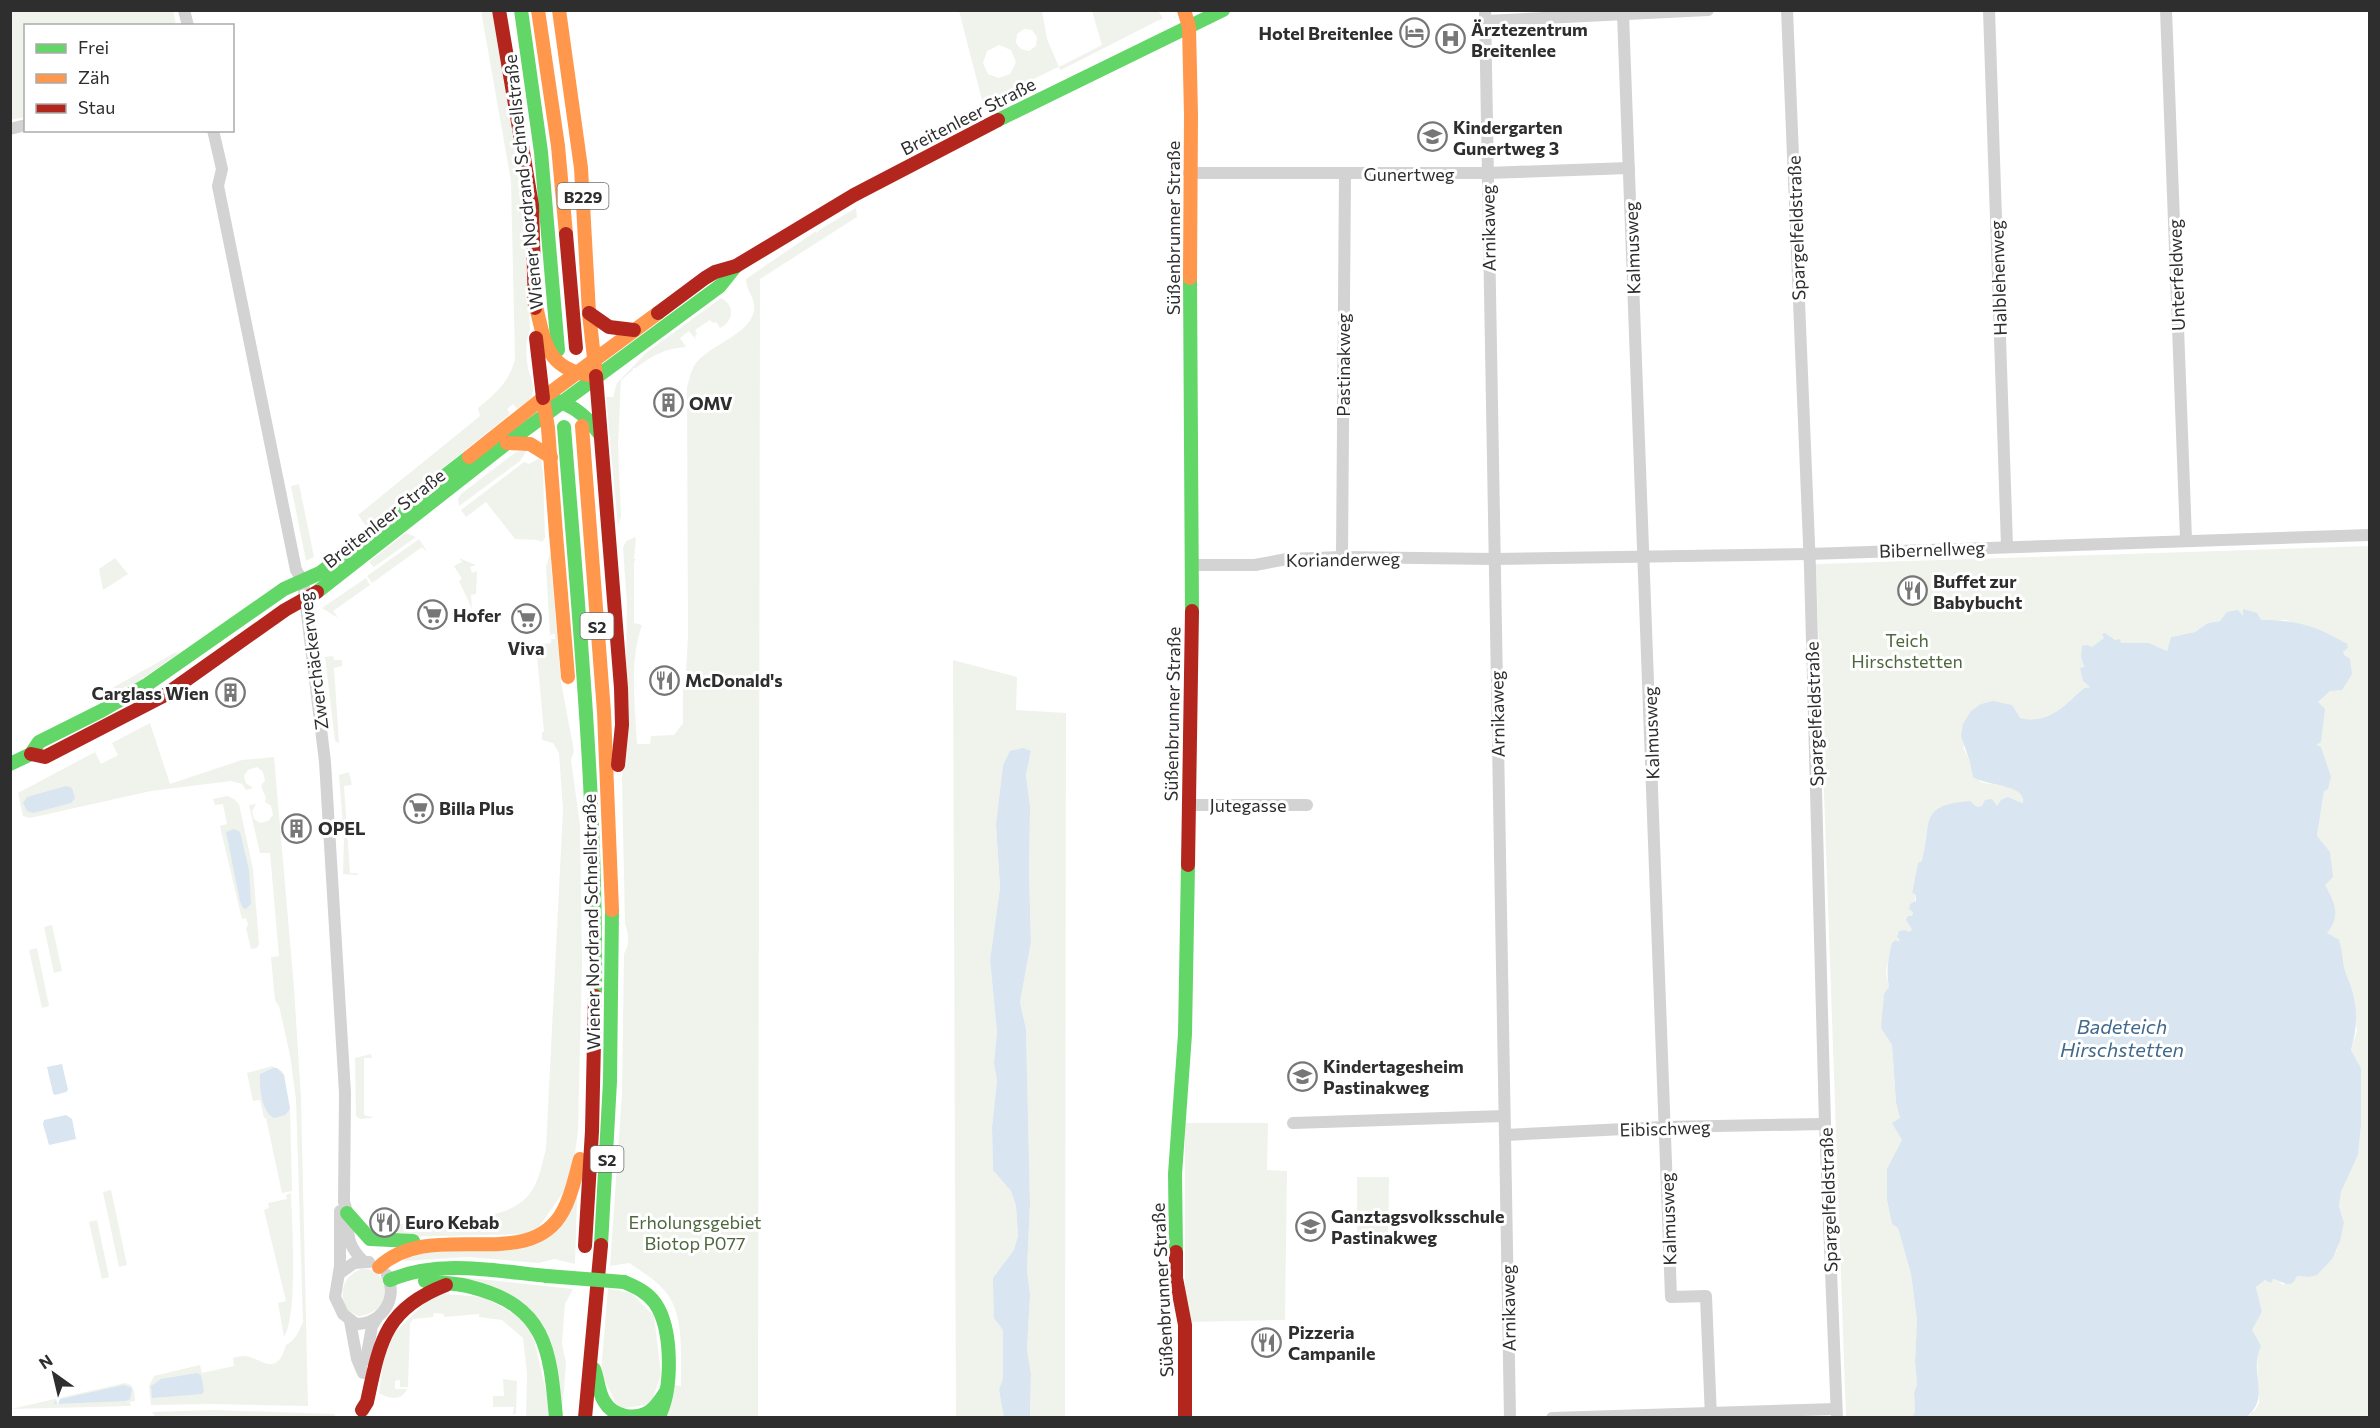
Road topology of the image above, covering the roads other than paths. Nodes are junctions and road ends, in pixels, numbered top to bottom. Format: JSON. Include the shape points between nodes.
{"nodes":[{"id":1,"x":499,"y":10,"type":"edge"},
{"id":2,"x":521,"y":10,"type":"edge"},
{"id":3,"x":538,"y":10,"type":"edge"},
{"id":4,"x":559,"y":10,"type":"edge"},
{"id":5,"x":1185,"y":10,"type":"edge"},
{"id":6,"x":1223,"y":10,"type":"edge"},
{"id":7,"x":1708,"y":10,"type":"edge"},
{"id":8,"x":1787,"y":10,"type":"edge"},
{"id":9,"x":1989,"y":10,"type":"edge"},
{"id":10,"x":2166,"y":10,"type":"edge"},
{"id":11,"x":1623,"y":14,"type":"junction"},
{"id":12,"x":1485,"y":16,"type":"edge"},
{"id":13,"x":1189,"y":27,"type":"junction"},
{"id":14,"x":213,"y":132,"type":"edge"},
{"id":15,"x":1629,"y":168,"type":"junction"},
{"id":16,"x":1189,"y":173,"type":"junction"},
{"id":17,"x":1487,"y":173,"type":"junction"},
{"id":18,"x":1345,"y":174,"type":"junction"},
{"id":19,"x":736,"y":266,"type":"junction"},
{"id":20,"x":534,"y":298,"type":"junction"},
{"id":21,"x":589,"y":313,"type":"junction"},
{"id":22,"x":634,"y":330,"type":"junction"},
{"id":23,"x":576,"y":348,"type":"dead end"},
{"id":24,"x":558,"y":350,"type":"dead end"},
{"id":25,"x":594,"y":360,"type":"junction"},
{"id":26,"x":575,"y":374,"type":"junction"},
{"id":27,"x":596,"y":376,"type":"junction"},
{"id":28,"x":543,"y":398,"type":"junction"},
{"id":29,"x":562,"y":401,"type":"junction"},
{"id":30,"x":546,"y":414,"type":"junction"},
{"id":31,"x":582,"y":426,"type":"dead end"},
{"id":32,"x":564,"y":427,"type":"dead end"},
{"id":33,"x":602,"y":437,"type":"junction"},
{"id":34,"x":507,"y":443,"type":"junction"},
{"id":35,"x":551,"y":457,"type":"junction"},
{"id":36,"x":2370,"y":535,"type":"edge"},
{"id":37,"x":2186,"y":539,"type":"junction"},
{"id":38,"x":2007,"y":546,"type":"junction"},
{"id":39,"x":1809,"y":554,"type":"junction"},
{"id":40,"x":1342,"y":557,"type":"junction"},
{"id":41,"x":1645,"y":557,"type":"junction"},
{"id":42,"x":1494,"y":559,"type":"junction"},
{"id":43,"x":1192,"y":565,"type":"junction"},
{"id":44,"x":303,"y":581,"type":"junction"},
{"id":45,"x":305,"y":599,"type":"junction"},
{"id":46,"x":31,"y":754,"type":"junction"},
{"id":47,"x":10,"y":764,"type":"edge"},
{"id":48,"x":591,"y":786,"type":"junction"},
{"id":49,"x":1189,"y":805,"type":"junction"},
{"id":50,"x":1307,"y":806,"type":"dead end"},
{"id":51,"x":610,"y":828,"type":"junction"},
{"id":52,"x":592,"y":1116,"type":"junction"},
{"id":53,"x":1504,"y":1116,"type":"junction"},
{"id":54,"x":1293,"y":1123,"type":"dead end"},
{"id":55,"x":1825,"y":1124,"type":"junction"},
{"id":56,"x":1664,"y":1127,"type":"junction"},
{"id":57,"x":1505,"y":1135,"type":"junction"},
{"id":58,"x":345,"y":1208,"type":"junction"},
{"id":59,"x":429,"y":1244,"type":"junction"},
{"id":60,"x":363,"y":1261,"type":"junction"},
{"id":61,"x":380,"y":1267,"type":"junction"},
{"id":62,"x":458,"y":1270,"type":"junction"},
{"id":63,"x":340,"y":1273,"type":"junction"},
{"id":64,"x":390,"y":1280,"type":"junction"},
{"id":65,"x":425,"y":1281,"type":"junction"},
{"id":66,"x":446,"y":1285,"type":"junction"},
{"id":67,"x":581,"y":1294,"type":"dead end"},
{"id":68,"x":391,"y":1295,"type":"junction"},
{"id":69,"x":377,"y":1318,"type":"junction"},
{"id":70,"x":350,"y":1321,"type":"junction"},
{"id":71,"x":590,"y":1361,"type":"junction"},
{"id":72,"x":363,"y":1373,"type":"junction"},
{"id":73,"x":667,"y":1389,"type":"junction"},
{"id":74,"x":1837,"y":1413,"type":"edge"},
{"id":75,"x":361,"y":1414,"type":"edge"},
{"id":76,"x":1711,"y":1414,"type":"edge"},
{"id":77,"x":555,"y":1418,"type":"edge"},
{"id":78,"x":585,"y":1418,"type":"edge"},
{"id":79,"x":658,"y":1418,"type":"edge"},
{"id":80,"x":1185,"y":1418,"type":"edge"},
{"id":81,"x":1510,"y":1418,"type":"edge"},
{"id":82,"x":1552,"y":1418,"type":"edge"}],
"edges":[{"from":1,"to":20,"type":"main road","number":"B229","via":[[532,205]]},
{"from":2,"to":24,"type":"main road","name":"Wiener Nordrand Schnellstraße","via":[[541,152]]},
{"from":3,"to":23,"type":"main road","name":"Wiener Nordrand Schnellstraße","via":[[558,146]]},
{"from":4,"to":21,"type":"main road","number":"B229","via":[[581,168]]},
{"from":5,"to":13,"type":"main road","name":"Süßenbrunner Straße"},
{"from":6,"to":13,"type":"main road","name":"Breitenleer Straße"},
{"from":7,"to":11,"type":"street"},
{"from":8,"to":39,"type":"street","name":"Spargelfeldstraße"},
{"from":9,"to":38,"type":"street","name":"Halblehenweg"},
{"from":10,"to":37,"type":"street","name":"Unterfeldweg"},
{"from":11,"to":12,"type":"street"},
{"from":11,"to":15,"type":"street","name":"Kalmusweg"},
{"from":12,"to":17,"type":"street","name":"Arnikaweg"},
{"from":13,"to":16,"type":"main road","name":"Süßenbrunner Straße"},
{"from":13,"to":19,"type":"main road","name":"Breitenleer Straße","via":[[854,195]]},
{"from":14,"to":44,"type":"street","name":"Zwerchäckerweg","via":[[222,169],[220,195],[296,570]]},
{"from":15,"to":17,"type":"street","name":"Gunertweg"},
{"from":15,"to":41,"type":"street","name":"Kalmusweg"},
{"from":16,"to":18,"type":"street","name":"Gunertweg"},
{"from":16,"to":43,"type":"main road","name":"Süßenbrunner Straße"},
{"from":17,"to":18,"type":"street","name":"Gunertweg"},
{"from":17,"to":42,"type":"street","name":"Arnikaweg"},
{"from":18,"to":40,"type":"street","name":"Pastinakweg"},
{"from":19,"to":22,"type":"main road","name":"Breitenleer Straße","via":[[705,278]]},
{"from":19,"to":27,"type":"main road","name":"Breitenleer Straße","via":[[720,286]]},
{"from":20,"to":26,"type":"main road","via":[[550,356]]},
{"from":20,"to":28,"type":"main road","number":"B229"},
{"from":21,"to":22,"type":"main road","via":[[607,327]]},
{"from":21,"to":25,"type":"main road","number":"B229"},
{"from":22,"to":25,"type":"main road","name":"Breitenleer Straße"},
{"from":25,"to":26,"type":"main road","name":"Breitenleer Straße"},
{"from":25,"to":27,"type":"main road","number":"B229"},
{"from":26,"to":27,"type":"main road"},
{"from":26,"to":28,"type":"main road","name":"Breitenleer Straße"},
{"from":27,"to":29,"type":"main road","name":"Breitenleer Straße"},
{"from":27,"to":33,"type":"main road"},
{"from":28,"to":29,"type":"main road"},
{"from":28,"to":30,"type":"main road"},
{"from":28,"to":44,"type":"main road","name":"Breitenleer Straße","via":[[393,518],[320,573]]},
{"from":29,"to":30,"type":"main road","name":"Breitenleer Straße"},
{"from":29,"to":33,"type":"main road","via":[[585,414]]},
{"from":30,"to":34,"type":"main road","name":"Breitenleer Straße"},
{"from":30,"to":35,"type":"main road"},
{"from":31,"to":51,"type":"main road","name":"Wiener Nordrand Schnellstraße","number":"S2"},
{"from":32,"to":48,"type":"main road","name":"Wiener Nordrand Schnellstraße","number":"S2"},
{"from":33,"to":51,"type":"main road","via":[[621,688],[618,815]]},
{"from":34,"to":35,"type":"main road","via":[[532,444]]},
{"from":34,"to":45,"type":"main road","name":"Breitenleer Straße","via":[[325,588]]},
{"from":35,"to":48,"type":"main road","via":[[571,696],[581,764]]},
{"from":36,"to":37,"type":"street","name":"Bibernellweg"},
{"from":37,"to":38,"type":"street","name":"Bibernellweg"},
{"from":38,"to":39,"type":"street","name":"Bibernellweg"},
{"from":39,"to":41,"type":"street","name":"Bibernellweg"},
{"from":39,"to":55,"type":"street","name":"Spargelfeldstraße"},
{"from":40,"to":42,"type":"street","name":"Korianderweg"},
{"from":40,"to":43,"type":"street","name":"Korianderweg","via":[[1287,559],[1255,565]]},
{"from":41,"to":42,"type":"street","name":"Bibernellweg"},
{"from":41,"to":56,"type":"street","name":"Kalmusweg"},
{"from":42,"to":53,"type":"street","name":"Arnikaweg"},
{"from":43,"to":49,"type":"main road","name":"Süßenbrunner Straße"},
{"from":44,"to":45,"type":"street","name":"Zwerchäckerweg"},
{"from":44,"to":46,"type":"main road","name":"Breitenleer Straße","via":[[284,589],[134,693],[39,742]]},
{"from":45,"to":46,"type":"main road","name":"Breitenleer Straße","via":[[144,707],[45,758]]},
{"from":45,"to":58,"type":"street","name":"Zwerchäckerweg","via":[[326,762],[345,1093]]},
{"from":46,"to":47,"type":"main road","name":"Breitenleer Straße"},
{"from":48,"to":52,"type":"main road","name":"Wiener Nordrand Schnellstraße","number":"S2","via":[[595,934]]},
{"from":49,"to":50,"type":"street","name":"Jutegasse"},
{"from":49,"to":80,"type":"main road","name":"Süßenbrunner Straße","via":[[1185,1034],[1175,1174],[1176,1278],[1185,1325]]},
{"from":51,"to":71,"type":"main road","name":"Wiener Nordrand Schnellstraße","number":"S2","via":[[609,1124]]},
{"from":52,"to":59,"type":"main road","via":[[583,1127],[567,1206],[549,1231],[518,1243]]},
{"from":52,"to":67,"type":"main road","name":"Wiener Nordrand Schnellstraße","number":"S2"},
{"from":53,"to":54,"type":"street"},
{"from":53,"to":57,"type":"street","name":"Arnikaweg"},
{"from":55,"to":56,"type":"street","name":"Eibischweg"},
{"from":55,"to":74,"type":"street","name":"Spargelfeldstraße"},
{"from":56,"to":57,"type":"street","name":"Eibischweg"},
{"from":56,"to":76,"type":"street","name":"Kalmusweg","via":[[1671,1296],[1706,1296]]},
{"from":57,"to":81,"type":"street","name":"Arnikaweg"},
{"from":58,"to":59,"type":"main road","via":[[370,1239]]},
{"from":58,"to":60,"type":"street","name":"Zwerchäckerweg","via":[[348,1241]]},
{"from":58,"to":63,"type":"street","name":"Zwerchäckerweg","via":[[340,1207]]},
{"from":59,"to":61,"type":"main road","via":[[404,1249]]},
{"from":60,"to":61,"type":"street"},
{"from":60,"to":63,"type":"street"},
{"from":61,"to":64,"type":"street"},
{"from":62,"to":64,"type":"main road","via":[[412,1272]]},
{"from":62,"to":65,"type":"main road"},
{"from":62,"to":73,"type":"main road","bridge":true,"via":[[624,1282],[643,1290],[659,1309],[666,1331]]},
{"from":63,"to":70,"type":"street","name":"Zwerchäckerweg","via":[[335,1297]]},
{"from":64,"to":68,"type":"street"},
{"from":65,"to":66,"type":"main road"},
{"from":65,"to":68,"type":"main road"},
{"from":66,"to":75,"type":"main road","via":[[406,1304],[392,1321],[382,1340]]},
{"from":66,"to":77,"type":"main road","via":[[491,1293],[527,1312],[537,1324],[551,1368]]},
{"from":68,"to":69,"type":"street"},
{"from":69,"to":70,"type":"street","via":[[362,1324]]},
{"from":69,"to":72,"type":"street"},
{"from":70,"to":72,"type":"street","name":"Zwerchäckerweg"},
{"from":71,"to":73,"type":"main road","via":[[598,1389],[613,1412],[638,1416],[650,1411]]},
{"from":71,"to":78,"type":"main road","name":"Wiener Nordrand Schnellstraße","number":"S2"},
{"from":72,"to":75,"type":"street"},
{"from":73,"to":79,"type":"main road","via":[[666,1405]]},
{"from":74,"to":76,"type":"street"},
{"from":76,"to":82,"type":"street"}]}
